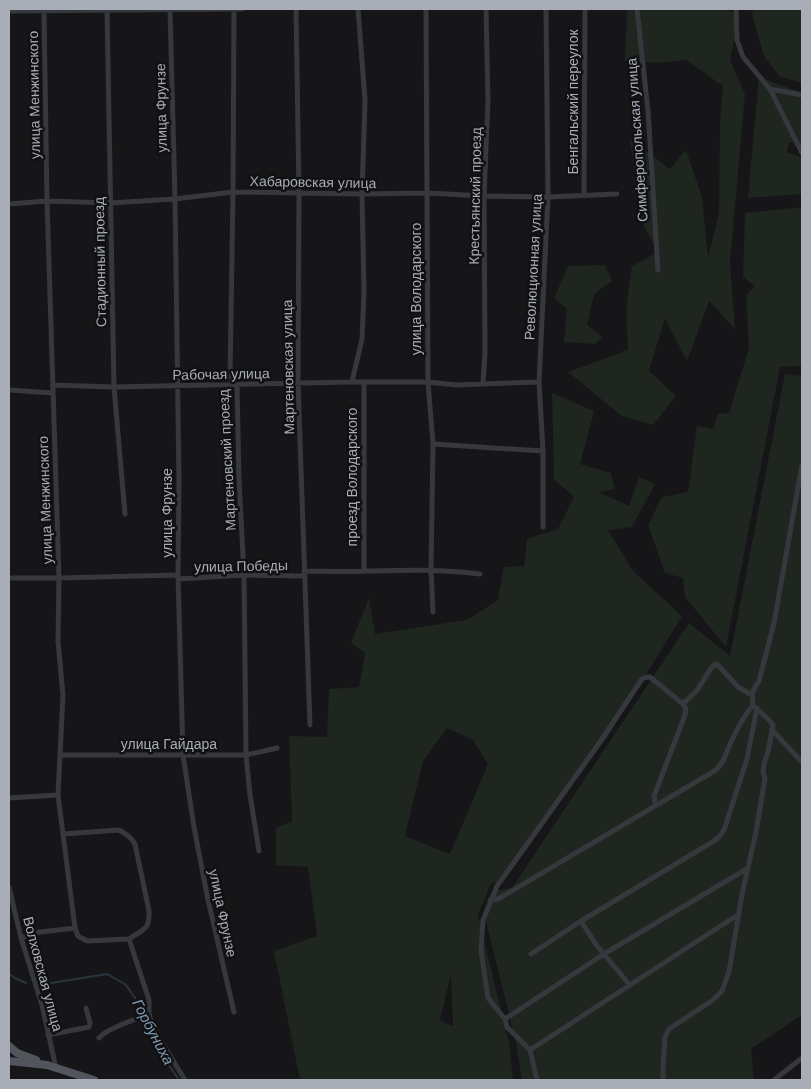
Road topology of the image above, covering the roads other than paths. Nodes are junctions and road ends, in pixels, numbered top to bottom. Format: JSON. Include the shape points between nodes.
{"nodes":[{"id":1,"x":107,"y":9,"type":"edge"},
{"id":2,"x":170,"y":9,"type":"edge"},
{"id":3,"x":234,"y":9,"type":"edge"},
{"id":4,"x":243,"y":9,"type":"edge"},
{"id":5,"x":296,"y":9,"type":"edge"},
{"id":6,"x":358,"y":9,"type":"edge"},
{"id":7,"x":426,"y":9,"type":"edge"},
{"id":8,"x":486,"y":9,"type":"edge"},
{"id":9,"x":546,"y":9,"type":"edge"},
{"id":10,"x":585,"y":9,"type":"edge"},
{"id":11,"x":637,"y":9,"type":"edge"},
{"id":12,"x":736,"y":9,"type":"edge"},
{"id":13,"x":44,"y":10,"type":"edge"},
{"id":14,"x":9,"y":11,"type":"edge"},
{"id":15,"x":770,"y":89,"type":"junction"},
{"id":16,"x":802,"y":95,"type":"edge"},
{"id":17,"x":802,"y":153,"type":"edge"},
{"id":18,"x":233,"y":192,"type":"junction"},
{"id":19,"x":299,"y":192,"type":"junction"},
{"id":20,"x":362,"y":194,"type":"junction"},
{"id":21,"x":427,"y":194,"type":"junction"},
{"id":22,"x":617,"y":194,"type":"dead end"},
{"id":23,"x":484,"y":196,"type":"junction"},
{"id":24,"x":584,"y":196,"type":"junction"},
{"id":25,"x":548,"y":197,"type":"junction"},
{"id":26,"x":175,"y":199,"type":"junction"},
{"id":27,"x":48,"y":201,"type":"junction"},
{"id":28,"x":110,"y":203,"type":"junction"},
{"id":29,"x":9,"y":204,"type":"edge"},
{"id":30,"x":658,"y":270,"type":"dead end"},
{"id":31,"x":352,"y":382,"type":"junction"},
{"id":32,"x":428,"y":382,"type":"junction"},
{"id":33,"x":539,"y":382,"type":"junction"},
{"id":34,"x":298,"y":383,"type":"junction"},
{"id":35,"x":364,"y":383,"type":"junction"},
{"id":36,"x":483,"y":383,"type":"junction"},
{"id":37,"x":53,"y":385,"type":"junction"},
{"id":38,"x":237,"y":385,"type":"junction"},
{"id":39,"x":177,"y":386,"type":"junction"},
{"id":40,"x":114,"y":387,"type":"junction"},
{"id":41,"x":9,"y":390,"type":"edge"},
{"id":42,"x":53,"y":394,"type":"junction"},
{"id":43,"x":433,"y":444,"type":"junction"},
{"id":44,"x":543,"y":451,"type":"junction"},
{"id":45,"x":802,"y":465,"type":"edge"},
{"id":46,"x":125,"y":514,"type":"dead end"},
{"id":47,"x":543,"y":527,"type":"dead end"},
{"id":48,"x":431,"y":570,"type":"junction"},
{"id":49,"x":364,"y":571,"type":"junction"},
{"id":50,"x":304,"y":573,"type":"junction"},
{"id":51,"x":480,"y":574,"type":"dead end"},
{"id":52,"x":244,"y":575,"type":"junction"},
{"id":53,"x":178,"y":577,"type":"junction"},
{"id":54,"x":9,"y":578,"type":"edge"},
{"id":55,"x":59,"y":578,"type":"junction"},
{"id":56,"x":433,"y":612,"type":"dead end"},
{"id":57,"x":752,"y":695,"type":"junction"},
{"id":58,"x":683,"y":704,"type":"junction"},
{"id":59,"x":755,"y":706,"type":"junction"},
{"id":60,"x":310,"y":725,"type":"dead end"},
{"id":61,"x":772,"y":730,"type":"junction"},
{"id":62,"x":277,"y":748,"type":"dead end"},
{"id":63,"x":60,"y":755,"type":"junction"},
{"id":64,"x":184,"y":755,"type":"junction"},
{"id":65,"x":246,"y":755,"type":"junction"},
{"id":66,"x":802,"y":762,"type":"edge"},
{"id":67,"x":58,"y":795,"type":"junction"},
{"id":68,"x":9,"y":798,"type":"edge"},
{"id":69,"x":656,"y":805,"type":"junction"},
{"id":70,"x":63,"y":834,"type":"junction"},
{"id":71,"x":259,"y":851,"type":"dead end"},
{"id":72,"x":748,"y":868,"type":"junction"},
{"id":73,"x":9,"y":887,"type":"edge"},
{"id":74,"x":490,"y":900,"type":"junction"},
{"id":75,"x":739,"y":914,"type":"junction"},
{"id":76,"x":581,"y":921,"type":"junction"},
{"id":77,"x":75,"y":928,"type":"junction"},
{"id":78,"x":21,"y":938,"type":"junction"},
{"id":79,"x":129,"y":939,"type":"junction"},
{"id":80,"x":531,"y":954,"type":"dead end"},
{"id":81,"x":604,"y":954,"type":"junction"},
{"id":82,"x":629,"y":984,"type":"junction"},
{"id":83,"x":86,"y":1008,"type":"dead end"},
{"id":84,"x":234,"y":1012,"type":"dead end"},
{"id":85,"x":149,"y":1014,"type":"junction"},
{"id":86,"x":505,"y":1019,"type":"junction"},
{"id":87,"x":48,"y":1035,"type":"junction"},
{"id":88,"x":100,"y":1038,"type":"dead end"},
{"id":89,"x":9,"y":1046,"type":"edge"},
{"id":90,"x":530,"y":1050,"type":"junction"},
{"id":91,"x":802,"y":1058,"type":"edge"},
{"id":92,"x":9,"y":1061,"type":"edge"},
{"id":93,"x":47,"y":1065,"type":"junction"},
{"id":94,"x":56,"y":1068,"type":"junction"},
{"id":95,"x":94,"y":1080,"type":"edge"},
{"id":96,"x":185,"y":1080,"type":"edge"},
{"id":97,"x":537,"y":1080,"type":"edge"},
{"id":98,"x":663,"y":1080,"type":"edge"},
{"id":99,"x":774,"y":1080,"type":"edge"}],
"edges":[{"from":1,"to":2,"type":"street"},
{"from":1,"to":13,"type":"street"},
{"from":1,"to":28,"type":"street","name":"Стадионный проезд"},
{"from":2,"to":3,"type":"street"},
{"from":2,"to":26,"type":"street","name":"улица Фрунзе"},
{"from":3,"to":4,"type":"street"},
{"from":3,"to":18,"type":"street","name":"Мартеновский проезд"},
{"from":5,"to":19,"type":"street","name":"Мартеновская улица"},
{"from":6,"to":20,"type":"street","via":[[365,100]]},
{"from":7,"to":21,"type":"street","name":"улица Володарского"},
{"from":8,"to":23,"type":"street","name":"Крестьянский проезд","via":[[488,101]]},
{"from":9,"to":25,"type":"street","name":"Революционная улица"},
{"from":10,"to":24,"type":"street","name":"Бенгальский переулок"},
{"from":11,"to":30,"type":"street","name":"Симферопольская улица","via":[[648,112]]},
{"from":12,"to":15,"type":"street","via":[[737,40],[743,57]]},
{"from":13,"to":14,"type":"street"},
{"from":13,"to":27,"type":"street","name":"улица Менжинского"},
{"from":15,"to":16,"type":"street"},
{"from":15,"to":17,"type":"street"},
{"from":18,"to":19,"type":"street","name":"Хабаровская улица"},
{"from":18,"to":26,"type":"street","name":"Хабаровская улица"},
{"from":18,"to":38,"type":"street","name":"Мартеновский проезд","via":[[230,377]]},
{"from":19,"to":20,"type":"street","name":"Хабаровская улица"},
{"from":19,"to":34,"type":"street","name":"Мартеновская улица"},
{"from":20,"to":21,"type":"street","name":"Хабаровская улица"},
{"from":20,"to":31,"type":"street","via":[[362,339]]},
{"from":21,"to":23,"type":"street","name":"Хабаровская улица"},
{"from":21,"to":32,"type":"street","name":"улица Володарского"},
{"from":22,"to":24,"type":"street","name":"Хабаровская улица"},
{"from":23,"to":25,"type":"street","name":"Хабаровская улица"},
{"from":23,"to":36,"type":"street","name":"Крестьянский проезд"},
{"from":24,"to":25,"type":"street","name":"Хабаровская улица"},
{"from":25,"to":33,"type":"street","name":"Революционная улица"},
{"from":26,"to":28,"type":"street","name":"Хабаровская улица"},
{"from":26,"to":39,"type":"street","name":"улица Фрунзе"},
{"from":27,"to":28,"type":"street","name":"Хабаровская улица"},
{"from":27,"to":29,"type":"street","name":"Хабаровская улица"},
{"from":27,"to":37,"type":"street","name":"улица Менжинского"},
{"from":28,"to":40,"type":"street","name":"Стадионный проезд"},
{"from":31,"to":34,"type":"street","name":"Рабочая улица"},
{"from":31,"to":35,"type":"street","name":"Рабочая улица"},
{"from":32,"to":35,"type":"street","name":"Рабочая улица"},
{"from":32,"to":36,"type":"street","name":"Рабочая улица"},
{"from":32,"to":43,"type":"street","name":"улица Володарского"},
{"from":33,"to":36,"type":"street","name":"Рабочая улица"},
{"from":33,"to":44,"type":"street","name":"Революционная улица"},
{"from":34,"to":38,"type":"street","name":"Рабочая улица"},
{"from":34,"to":50,"type":"street","name":"Мартеновская улица"},
{"from":35,"to":49,"type":"street","name":"проезд Володарского"},
{"from":37,"to":40,"type":"street","name":"Рабочая улица"},
{"from":37,"to":42,"type":"street","name":"улица Менжинского"},
{"from":38,"to":39,"type":"street","name":"Рабочая улица"},
{"from":38,"to":52,"type":"street","name":"Мартеновский проезд"},
{"from":39,"to":40,"type":"street","name":"Рабочая улица"},
{"from":39,"to":53,"type":"street","name":"улица Фрунзе"},
{"from":40,"to":46,"type":"street","name":"Стадионный проезд"},
{"from":41,"to":42,"type":"street"},
{"from":42,"to":55,"type":"street","name":"улица Менжинского"},
{"from":43,"to":44,"type":"street"},
{"from":43,"to":48,"type":"street","name":"улица Володарского"},
{"from":44,"to":47,"type":"street","name":"Революционная улица"},
{"from":45,"to":57,"type":"street","via":[[774,623],[759,681]]},
{"from":48,"to":49,"type":"street","name":"улица Победы"},
{"from":48,"to":51,"type":"street","name":"улица Победы"},
{"from":48,"to":56,"type":"street","name":"улица Володарского"},
{"from":49,"to":50,"type":"street","name":"улица Победы"},
{"from":50,"to":52,"type":"street","name":"улица Победы"},
{"from":50,"to":60,"type":"street","name":"Мартеновская улица"},
{"from":52,"to":53,"type":"street","name":"улица Победы"},
{"from":52,"to":65,"type":"street","name":"Мартеновский проезд"},
{"from":53,"to":55,"type":"street","name":"улица Победы"},
{"from":53,"to":64,"type":"street","name":"улица Фрунзе"},
{"from":54,"to":55,"type":"street","name":"улица Победы"},
{"from":55,"to":63,"type":"street","name":"улица Менжинского","via":[[58,641],[63,695]]},
{"from":57,"to":58,"type":"street","via":[[738,687],[716,664]]},
{"from":57,"to":59,"type":"street"},
{"from":58,"to":69,"type":"street","via":[[685,715],[654,796]]},
{"from":58,"to":74,"type":"street","via":[[650,678],[642,679]]},
{"from":59,"to":61,"type":"street","via":[[773,725]]},
{"from":59,"to":69,"type":"street","via":[[744,716],[720,766]]},
{"from":59,"to":76,"type":"street","via":[[747,760],[720,836]]},
{"from":61,"to":66,"type":"street"},
{"from":61,"to":72,"type":"street"},
{"from":62,"to":65,"type":"street","name":"улица Гайдара"},
{"from":63,"to":64,"type":"street","name":"улица Гайдара"},
{"from":63,"to":67,"type":"street","name":"улица Менжинского"},
{"from":64,"to":65,"type":"street","name":"улица Гайдара"},
{"from":64,"to":84,"type":"street","name":"улица Фрунзе","via":[[208,900]]},
{"from":65,"to":71,"type":"street","name":"Мартеновский проезд"},
{"from":67,"to":68,"type":"street"},
{"from":67,"to":70,"type":"street","name":"улица Менжинского"},
{"from":69,"to":74,"type":"street","via":[[498,899]]},
{"from":70,"to":77,"type":"street","name":"улица Менжинского"},
{"from":70,"to":79,"type":"street","via":[[119,830],[135,844],[150,920],[148,926]]},
{"from":72,"to":75,"type":"street"},
{"from":72,"to":81,"type":"street"},
{"from":73,"to":78,"type":"street","name":"Волховская улица"},
{"from":74,"to":86,"type":"street","via":[[483,920],[481,950],[488,998]]},
{"from":75,"to":82,"type":"street"},
{"from":75,"to":98,"type":"street","via":[[729,972],[722,991],[669,1029],[665,1037]]},
{"from":76,"to":80,"type":"street"},
{"from":76,"to":81,"type":"street"},
{"from":77,"to":78,"type":"street"},
{"from":77,"to":79,"type":"street","via":[[78,936],[87,941]]},
{"from":78,"to":87,"type":"street","name":"Волховская улица"},
{"from":79,"to":85,"type":"street","via":[[149,1000]]},
{"from":81,"to":82,"type":"street"},
{"from":81,"to":86,"type":"street"},
{"from":82,"to":90,"type":"street"},
{"from":83,"to":87,"type":"street","via":[[89,1027]]},
{"from":85,"to":88,"type":"street","via":[[102,1034]]},
{"from":85,"to":96,"type":"street","via":[[153,1028]]},
{"from":86,"to":90,"type":"street","via":[[507,1027]]},
{"from":87,"to":94,"type":"street","name":"Волховская улица"},
{"from":89,"to":93,"type":"main road","via":[[17,1053]]},
{"from":90,"to":97,"type":"street"},
{"from":91,"to":99,"type":"street"},
{"from":92,"to":93,"type":"main road"},
{"from":93,"to":94,"type":"main road"},
{"from":94,"to":95,"type":"main road"}]}
